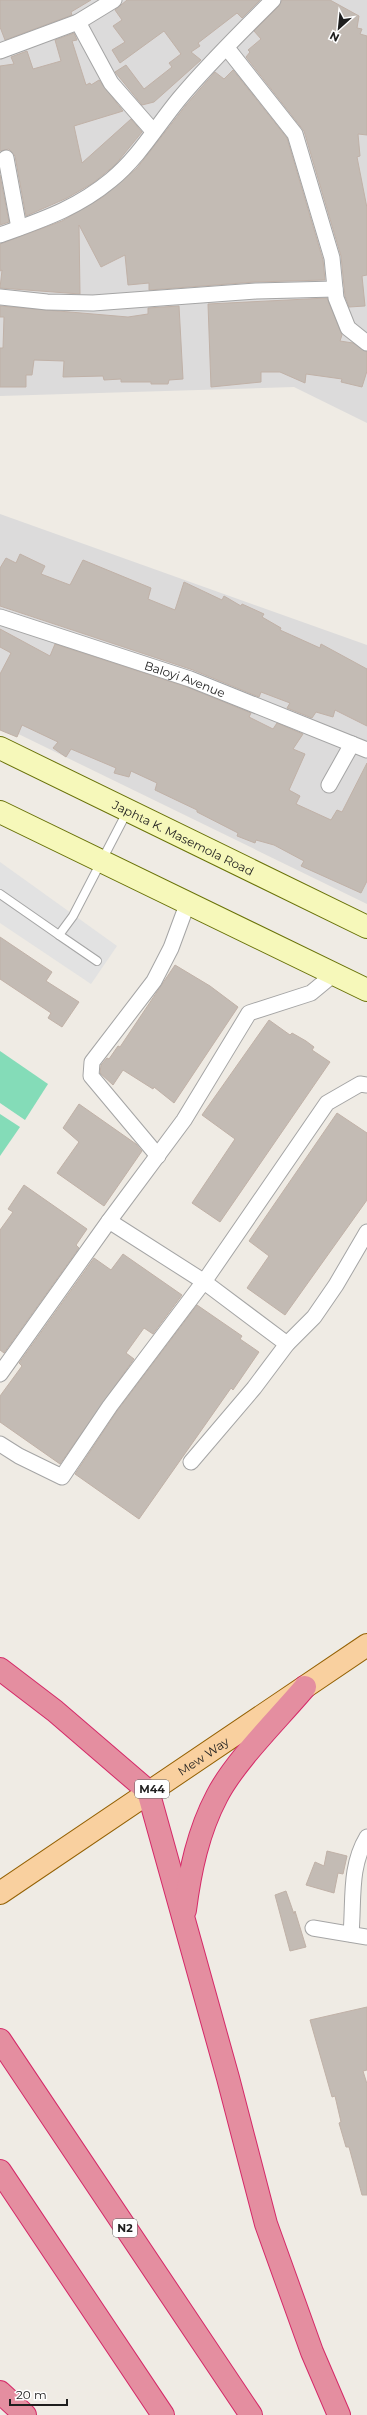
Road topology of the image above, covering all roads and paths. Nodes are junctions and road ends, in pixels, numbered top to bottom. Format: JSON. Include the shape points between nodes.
{"nodes":[{"id":1,"x":114,"y":0,"type":"edge"},
{"id":2,"x":273,"y":0,"type":"edge"},
{"id":3,"x":78,"y":22,"type":"junction"},
{"id":4,"x":227,"y":48,"type":"junction"},
{"id":5,"x":0,"y":51,"type":"edge"},
{"id":6,"x":153,"y":131,"type":"junction"},
{"id":7,"x":6,"y":158,"type":"dead end"},
{"id":8,"x":19,"y":228,"type":"junction"},
{"id":9,"x":0,"y":235,"type":"edge"},
{"id":10,"x":335,"y":289,"type":"junction"},
{"id":11,"x":0,"y":297,"type":"edge"},
{"id":12,"x":367,"y":343,"type":"edge"},
{"id":13,"x":0,"y":616,"type":"edge"},
{"id":14,"x":352,"y":744,"type":"junction"},
{"id":15,"x":0,"y":748,"type":"edge"},
{"id":16,"x":367,"y":750,"type":"edge"},
{"id":17,"x":329,"y":785,"type":"dead end"},
{"id":18,"x":128,"y":810,"type":"junction"},
{"id":19,"x":0,"y":812,"type":"edge"},
{"id":20,"x":100,"y":861,"type":"junction"},
{"id":21,"x":0,"y":894,"type":"edge"},
{"id":22,"x":188,"y":902,"type":"junction"},
{"id":23,"x":367,"y":927,"type":"edge"},
{"id":24,"x":60,"y":935,"type":"junction"},
{"id":25,"x":97,"y":961,"type":"dead end"},
{"id":26,"x":334,"y":974,"type":"junction"},
{"id":27,"x":367,"y":990,"type":"edge"},
{"id":28,"x":367,"y":1085,"type":"edge"},
{"id":29,"x":158,"y":1156,"type":"junction"},
{"id":30,"x":109,"y":1221,"type":"junction"},
{"id":31,"x":367,"y":1232,"type":"edge"},
{"id":32,"x":203,"y":1281,"type":"junction"},
{"id":33,"x":287,"y":1344,"type":"junction"},
{"id":34,"x":0,"y":1374,"type":"edge"},
{"id":35,"x":0,"y":1444,"type":"edge"},
{"id":36,"x":192,"y":1462,"type":"dead end"},
{"id":37,"x":367,"y":1645,"type":"edge"},
{"id":38,"x":0,"y":1669,"type":"edge"},
{"id":39,"x":305,"y":1687,"type":"junction"},
{"id":40,"x":148,"y":1791,"type":"junction"},
{"id":41,"x":367,"y":1837,"type":"edge"},
{"id":42,"x":0,"y":1893,"type":"edge"},
{"id":43,"x":184,"y":1920,"type":"junction"},
{"id":44,"x":313,"y":1928,"type":"dead end"},
{"id":45,"x":352,"y":1934,"type":"junction"},
{"id":46,"x":367,"y":1937,"type":"edge"},
{"id":47,"x":0,"y":2040,"type":"edge"},
{"id":48,"x":0,"y":2171,"type":"edge"},
{"id":49,"x":0,"y":2392,"type":"edge"},
{"id":50,"x":24,"y":2415,"type":"edge"},
{"id":51,"x":163,"y":2415,"type":"edge"},
{"id":52,"x":251,"y":2415,"type":"edge"},
{"id":53,"x":339,"y":2415,"type":"edge"}],
"edges":[{"from":1,"to":3,"type":"street"},
{"from":2,"to":4,"type":"street"},
{"from":3,"to":5,"type":"street"},
{"from":3,"to":6,"type":"street","via":[[111,83]]},
{"from":4,"to":6,"type":"street","via":[[208,65]]},
{"from":4,"to":10,"type":"street","via":[[295,134],[332,258]]},
{"from":6,"to":8,"type":"street","via":[[137,156],[110,181],[64,212]]},
{"from":7,"to":8,"type":"street"},
{"from":8,"to":9,"type":"street"},
{"from":10,"to":11,"type":"street","via":[[256,291],[93,303]]},
{"from":10,"to":12,"type":"street","via":[[348,328]]},
{"from":13,"to":14,"type":"street","name":"Baloyi Avenue","via":[[190,679]]},
{"from":14,"to":16,"type":"street","name":"Baloyi Avenue"},
{"from":14,"to":17,"type":"street"},
{"from":15,"to":18,"type":"main road","name":"Japhta K. Masemola Road"},
{"from":18,"to":20,"type":"lane"},
{"from":18,"to":23,"type":"main road","name":"Japhta K. Masemola Road"},
{"from":19,"to":20,"type":"main road"},
{"from":20,"to":22,"type":"main road"},
{"from":20,"to":24,"type":"lane","via":[[73,916]]},
{"from":21,"to":24,"type":"lane"},
{"from":22,"to":26,"type":"main road"},
{"from":22,"to":29,"type":"street","via":[[171,948],[154,981],[90,1068],[91,1076],[104,1094],[134,1125]]},
{"from":24,"to":25,"type":"lane"},
{"from":26,"to":27,"type":"main road"},
{"from":26,"to":29,"type":"street","via":[[311,993],[249,1013],[184,1120]]},
{"from":28,"to":32,"type":"street","via":[[360,1084],[327,1103]]},
{"from":29,"to":30,"type":"street"},
{"from":30,"to":32,"type":"street"},
{"from":30,"to":34,"type":"street"},
{"from":31,"to":33,"type":"street","via":[[314,1317]]},
{"from":32,"to":33,"type":"street"},
{"from":32,"to":35,"type":"street","via":[[114,1400],[62,1477]]},
{"from":33,"to":36,"type":"street"},
{"from":37,"to":39,"type":"main road","name":"Mew Way","number":"M44"},
{"from":38,"to":40,"type":"highway","via":[[56,1711]]},
{"from":39,"to":40,"type":"main road","name":"Mew Way","number":"M44"},
{"from":39,"to":43,"type":"highway","via":[[244,1758],[218,1794],[204,1822],[195,1853]]},
{"from":40,"to":42,"type":"main road","name":"Mew Way","number":"M44"},
{"from":40,"to":43,"type":"highway"},
{"from":41,"to":45,"type":"street","via":[[355,1862],[353,1873]]},
{"from":43,"to":53,"type":"highway","via":[[266,2224],[312,2352]]},
{"from":44,"to":45,"type":"street"},
{"from":45,"to":46,"type":"street"},
{"from":47,"to":52,"type":"highway","number":"N2"},
{"from":48,"to":51,"type":"highway"},
{"from":49,"to":50,"type":"highway"}]}
